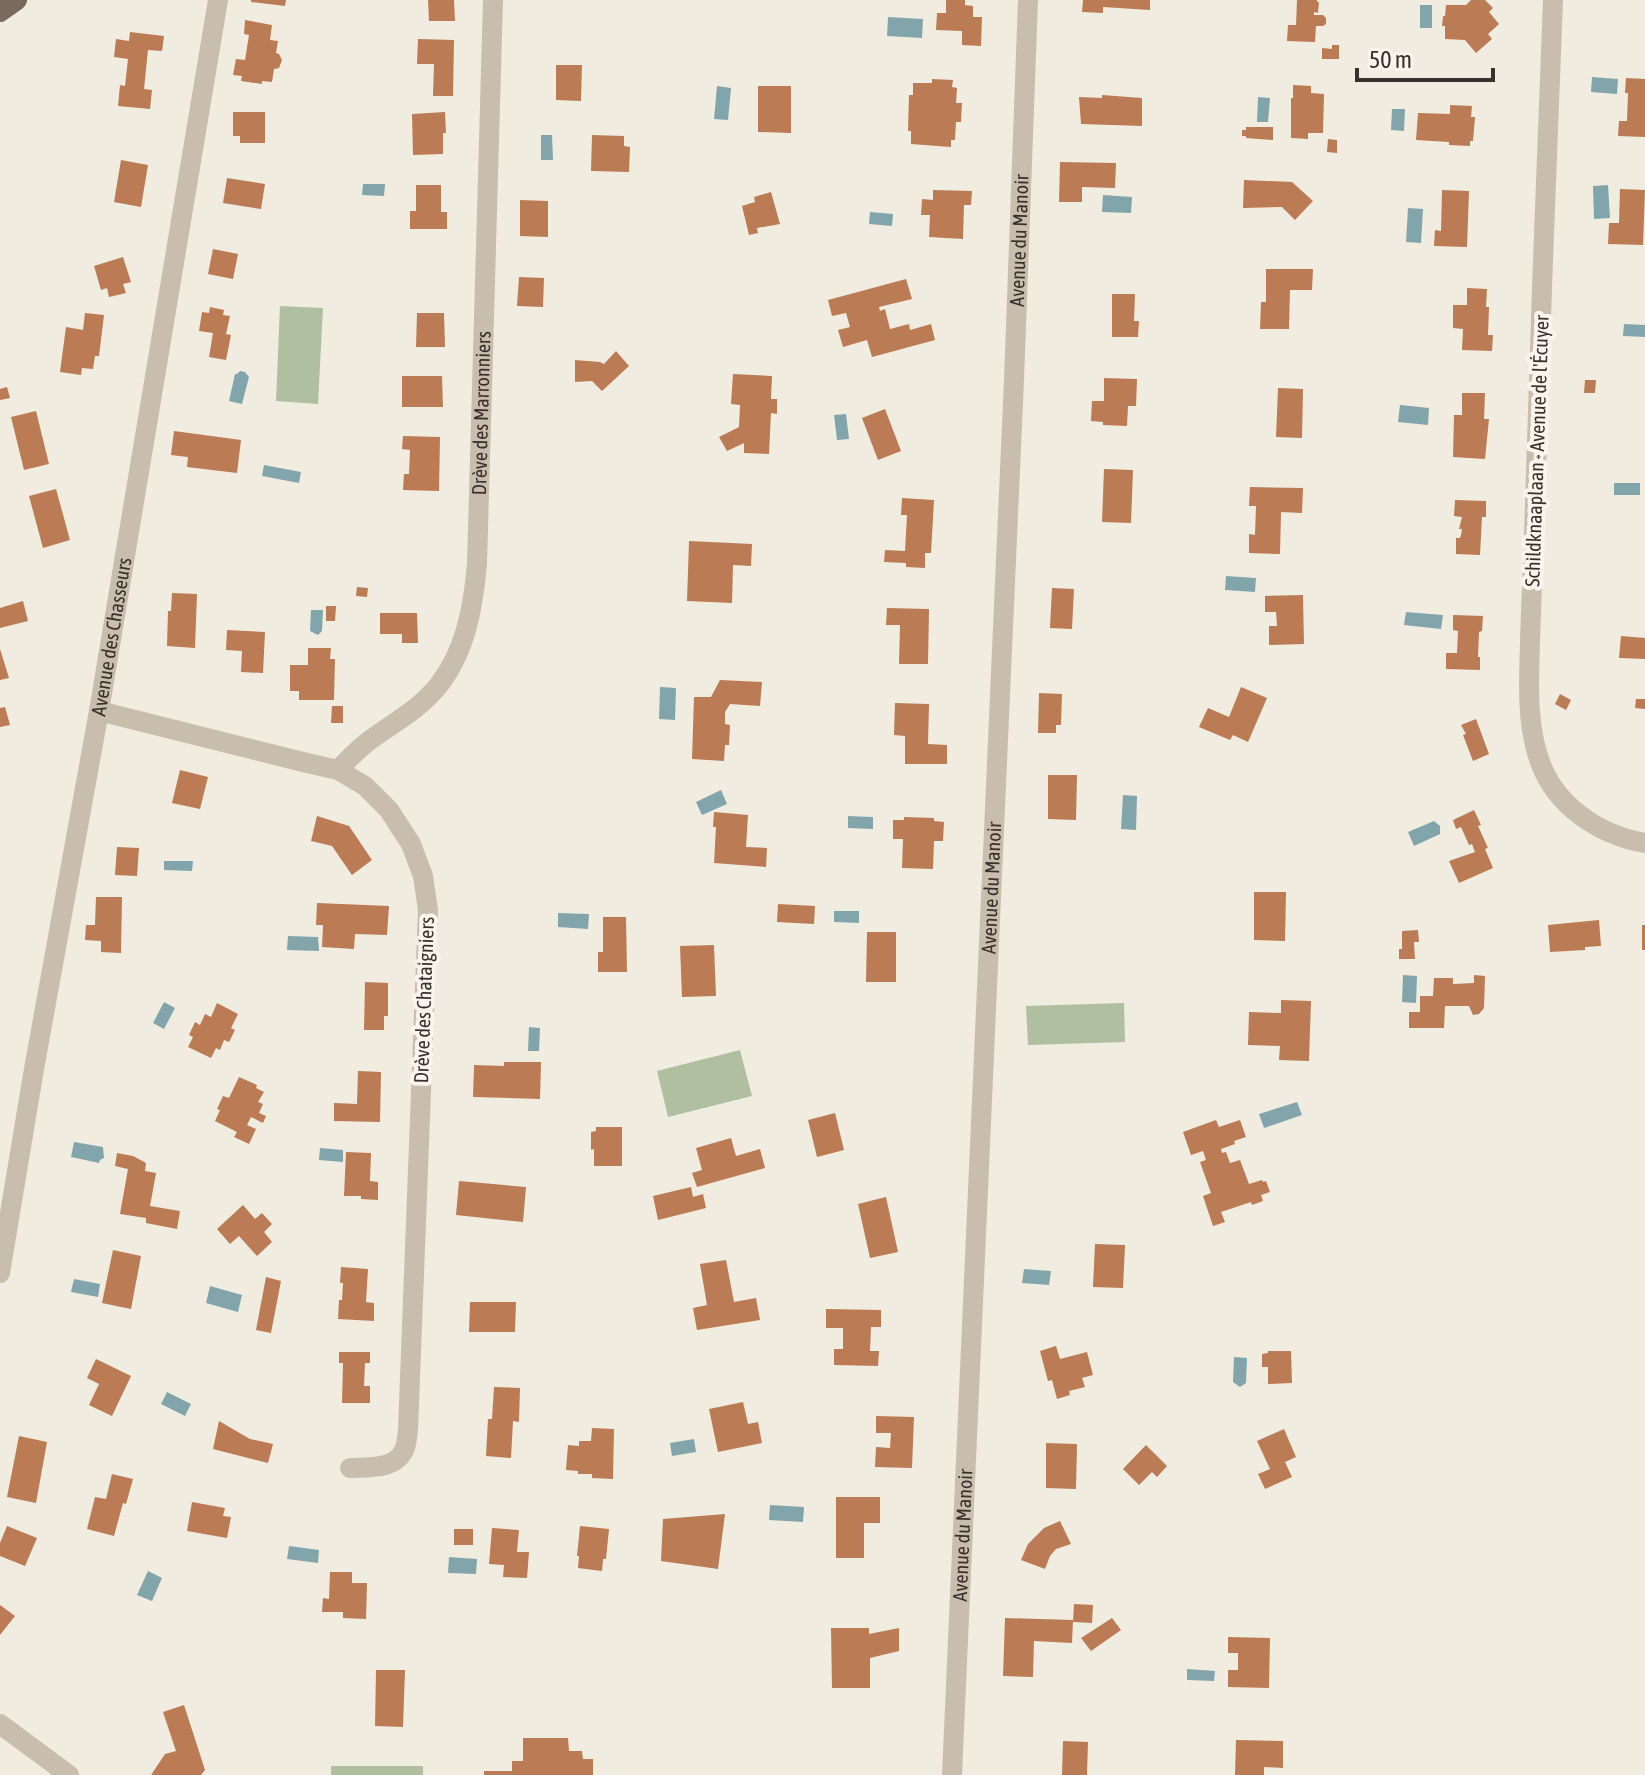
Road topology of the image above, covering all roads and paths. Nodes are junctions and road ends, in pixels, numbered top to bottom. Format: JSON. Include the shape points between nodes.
{"nodes":[{"id":1,"x":17,"y":0,"type":"edge"},
{"id":2,"x":218,"y":0,"type":"edge"},
{"id":3,"x":493,"y":0,"type":"edge"},
{"id":4,"x":1028,"y":0,"type":"edge"},
{"id":5,"x":1553,"y":0,"type":"edge"},
{"id":6,"x":0,"y":12,"type":"edge"},
{"id":7,"x":99,"y":711,"type":"junction"},
{"id":8,"x":338,"y":770,"type":"junction"},
{"id":9,"x":1645,"y":843,"type":"edge"},
{"id":10,"x":0,"y":1273,"type":"edge"},
{"id":11,"x":350,"y":1468,"type":"dead end"},
{"id":12,"x":0,"y":1724,"type":"edge"},
{"id":13,"x":69,"y":1775,"type":"edge"},
{"id":14,"x":952,"y":1775,"type":"edge"}],
"edges":[{"from":1,"to":6,"type":"main road"},
{"from":2,"to":7,"type":"street","name":"Avenue des Chasseurs"},
{"from":3,"to":8,"type":"street","name":"Drève des Marronniers","via":[[473,607],[460,651],[438,687]]},
{"from":4,"to":14,"type":"street","name":"Avenue du Manoir"},
{"from":5,"to":9,"type":"street","name":"Schildknaaplaan - Avenue de l'Écuyer","via":[[1529,721],[1540,763],[1556,793],[1600,829]]},
{"from":7,"to":8,"type":"street","name":"Drève des Chataigniers"},
{"from":7,"to":10,"type":"street","name":"Avenue des Chasseurs"},
{"from":8,"to":11,"type":"street","name":"Drève des Chataigniers","via":[[365,786],[389,810],[411,844],[428,910],[408,1430],[404,1450],[394,1462]]},
{"from":12,"to":13,"type":"street"}]}
